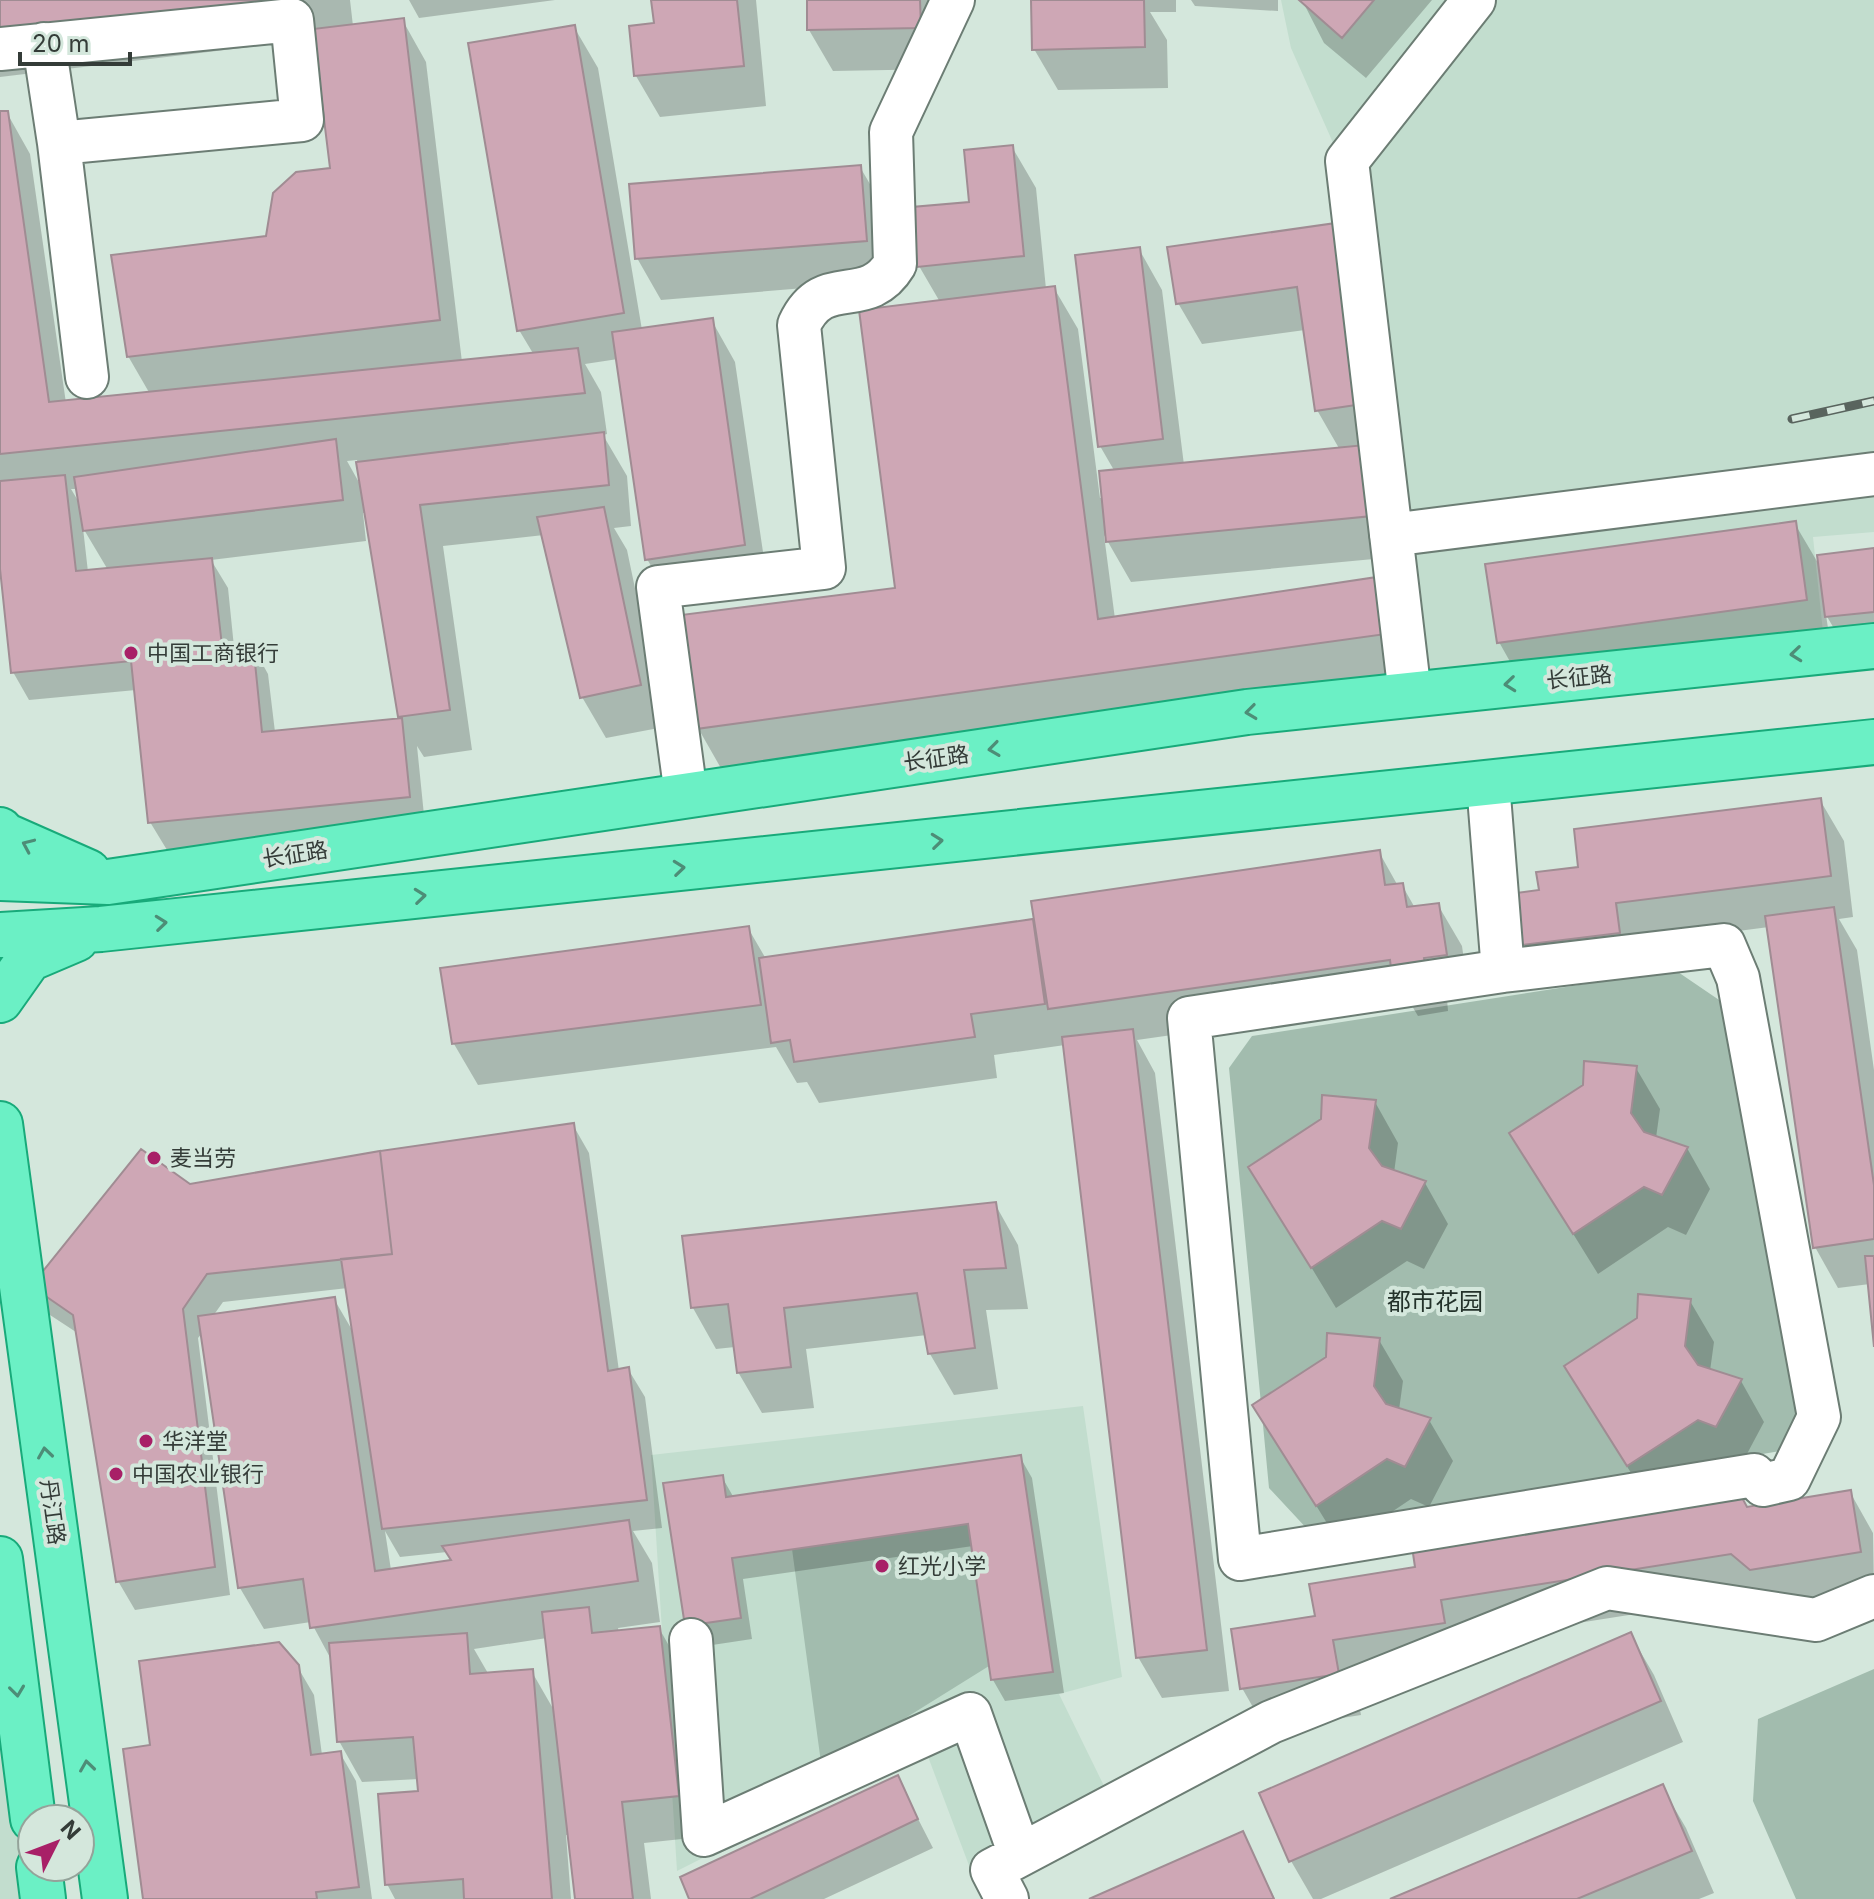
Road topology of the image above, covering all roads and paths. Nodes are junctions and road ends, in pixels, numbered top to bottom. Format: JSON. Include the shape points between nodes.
{"nodes":[{"id":1,"x":953,"y":0,"type":"edge"},
{"id":2,"x":1474,"y":0,"type":"edge"},
{"id":3,"x":44,"y":44,"type":"junction"},
{"id":4,"x":0,"y":49,"type":"edge"},
{"id":5,"x":59,"y":143,"type":"junction"},
{"id":6,"x":87,"y":377,"type":"dead end"},
{"id":7,"x":1874,"y":474,"type":"edge"},
{"id":8,"x":1391,"y":535,"type":"junction"},
{"id":9,"x":1874,"y":646,"type":"edge"},
{"id":10,"x":1410,"y":695,"type":"junction"},
{"id":11,"x":1874,"y":742,"type":"edge"},
{"id":12,"x":1488,"y":783,"type":"junction"},
{"id":13,"x":686,"y":795,"type":"junction"},
{"id":14,"x":0,"y":830,"type":"edge"},
{"id":15,"x":0,"y":878,"type":"edge"},
{"id":16,"x":108,"y":882,"type":"junction"},
{"id":17,"x":101,"y":929,"type":"junction"},
{"id":18,"x":0,"y":935,"type":"edge"},
{"id":19,"x":1503,"y":971,"type":"junction"},
{"id":20,"x":0,"y":1000,"type":"edge"},
{"id":21,"x":0,"y":1124,"type":"edge"},
{"id":22,"x":0,"y":1559,"type":"edge"},
{"id":23,"x":1874,"y":1596,"type":"edge"},
{"id":24,"x":691,"y":1640,"type":"dead end"},
{"id":25,"x":31,"y":1803,"type":"edge"},
{"id":26,"x":1020,"y":1855,"type":"junction"},
{"id":27,"x":105,"y":1899,"type":"edge"},
{"id":28,"x":1007,"y":1899,"type":"edge"}],
"edges":[{"from":1,"to":13,"type":"street","via":[[891,132],[895,264],[870,288],[826,295],[806,308],[799,325],[824,568],[658,587]]},
{"from":2,"to":8,"type":"street","via":[[1347,161]]},
{"from":3,"to":4,"type":"street"},
{"from":3,"to":5,"type":"street"},
{"from":3,"to":5,"type":"street","via":[[292,20],[302,120]]},
{"from":5,"to":6,"type":"street"},
{"from":7,"to":8,"type":"street"},
{"from":8,"to":10,"type":"street"},
{"from":9,"to":10,"type":"main road","name":"长征路","one_way":true},
{"from":10,"to":13,"type":"main road","name":"长征路","one_way":true,"via":[[1247,712]]},
{"from":11,"to":12,"type":"main road"},
{"from":17,"to":12,"type":"main road","one_way":true},
{"from":12,"to":19,"type":"street"},
{"from":13,"to":16,"type":"main road","name":"长征路"},
{"from":16,"to":14,"type":"main road","one_way":true},
{"from":15,"to":16,"type":"main road","name":"长征路"},
{"from":17,"to":18,"type":"main road"},
{"from":17,"to":20,"type":"main road","via":[[29,959]]},
{"from":19,"to":19,"type":"street","via":[[1724,945],[1738,978],[1819,1417],[1789,1479],[1763,1485],[1754,1475],[1240,1559],[1189,1018]]},
{"from":27,"to":21,"type":"main road","name":"丹江路","one_way":true},
{"from":22,"to":25,"type":"main road","one_way":true},
{"from":23,"to":26,"type":"street","via":[[1816,1620],[1607,1588],[1271,1722]]},
{"from":24,"to":26,"type":"street","via":[[704,1835],[970,1714]]},
{"from":26,"to":28,"type":"street","via":[[992,1870]]}]}
